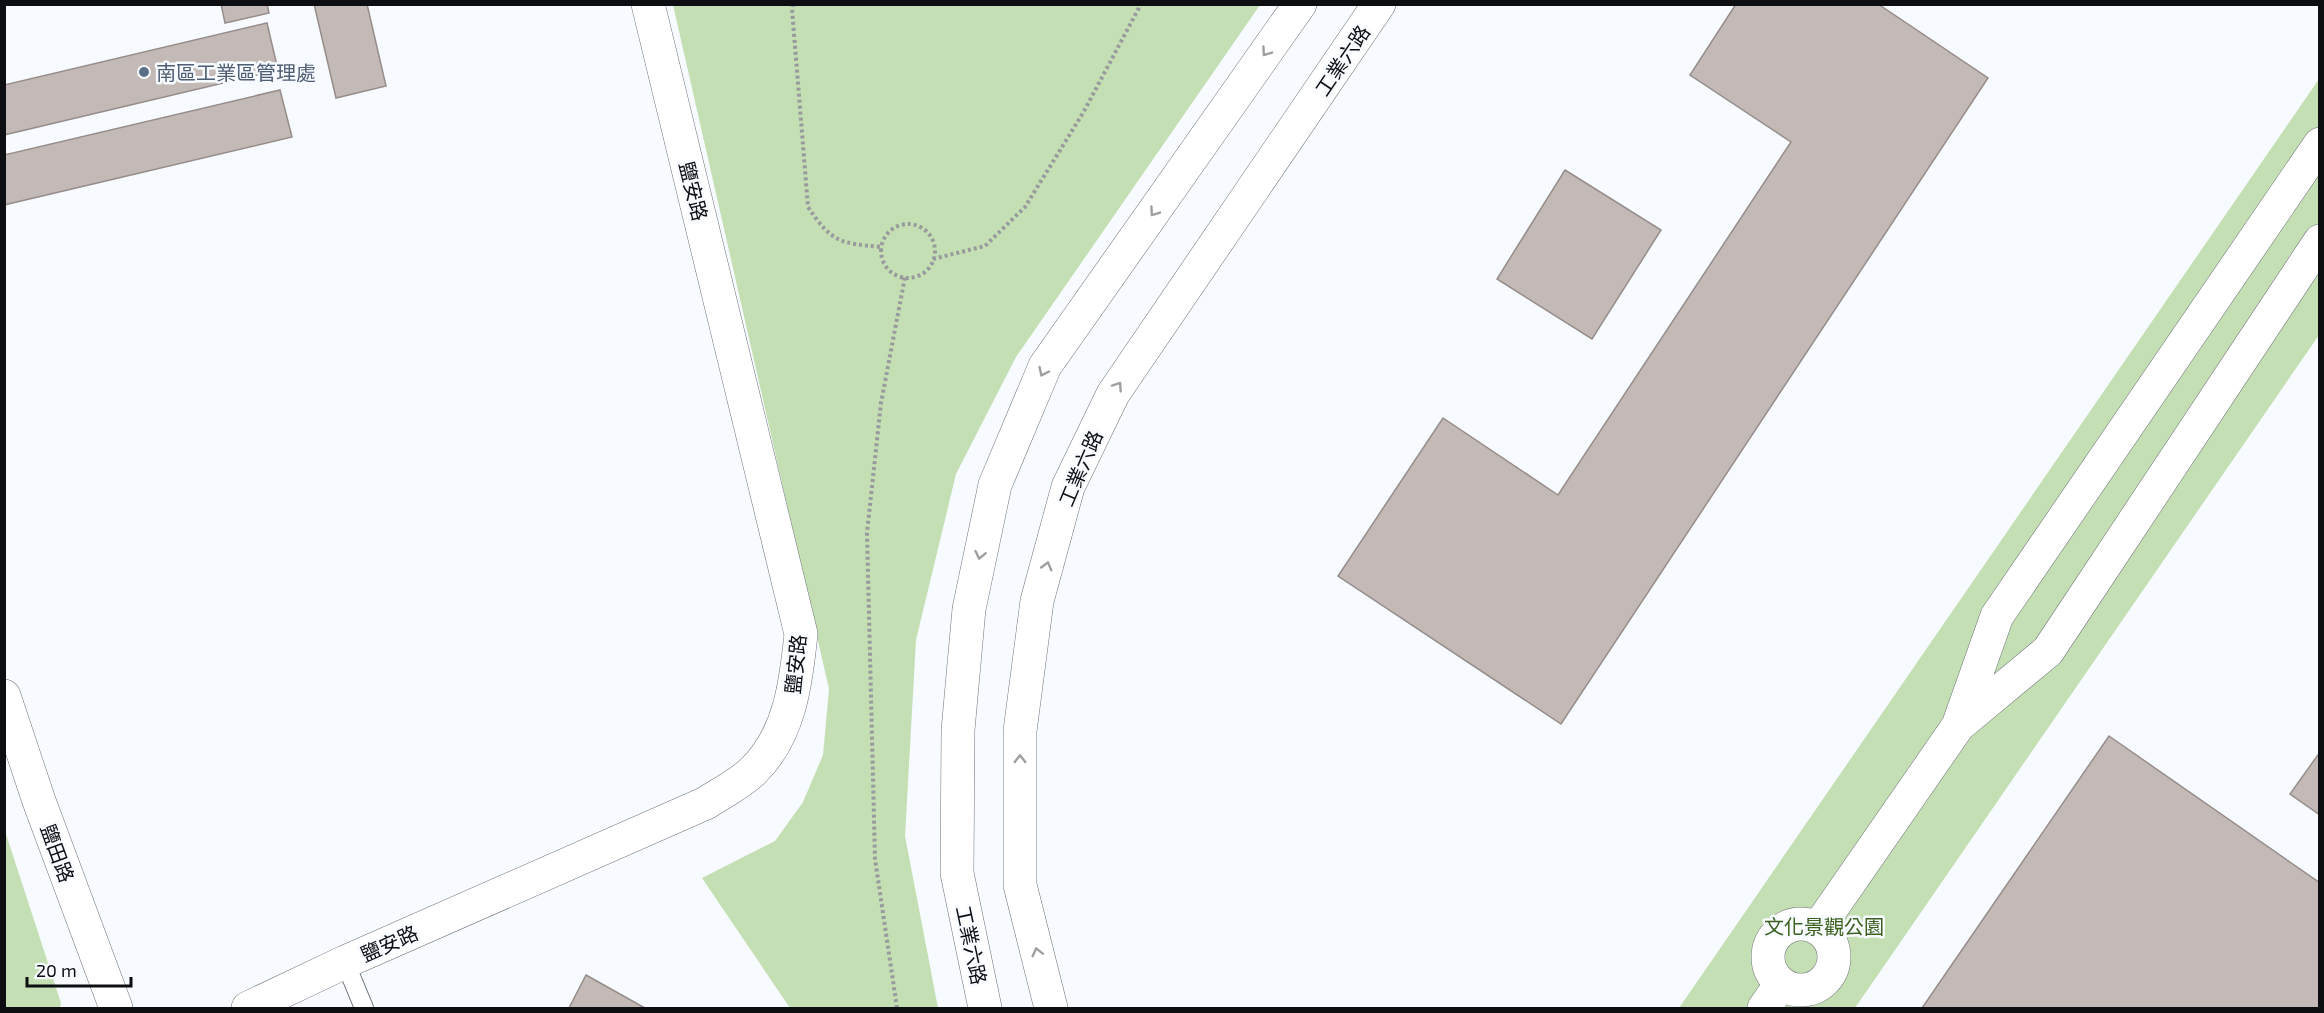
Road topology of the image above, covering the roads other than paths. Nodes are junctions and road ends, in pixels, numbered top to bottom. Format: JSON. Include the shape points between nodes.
{"nodes":[{"id":1,"x":648,"y":4,"type":"edge"},
{"id":2,"x":1300,"y":4,"type":"edge"},
{"id":3,"x":1379,"y":4,"type":"edge"},
{"id":4,"x":2319,"y":144,"type":"edge"},
{"id":5,"x":2319,"y":241,"type":"edge"},
{"id":6,"x":4,"y":696,"type":"edge"},
{"id":7,"x":1958,"y":726,"type":"junction"},
{"id":8,"x":1818,"y":928,"type":"junction"},
{"id":9,"x":345,"y":962,"type":"junction"},
{"id":10,"x":1773,"y":996,"type":"edge"},
{"id":11,"x":116,"y":1008,"type":"edge"},
{"id":12,"x":248,"y":1008,"type":"edge"},
{"id":13,"x":364,"y":1008,"type":"edge"},
{"id":14,"x":985,"y":1008,"type":"edge"},
{"id":15,"x":1051,"y":1008,"type":"edge"}],
"edges":[{"from":1,"to":9,"type":"street","name":"鹽安路","via":[[801,634],[796,687],[779,738],[752,772],[706,802]]},
{"from":2,"to":14,"type":"street","name":"工業六路","one_way":true,"via":[[1045,366],[995,485],[969,609],[958,730],[957,873]]},
{"from":15,"to":3,"type":"street","name":"工業六路","one_way":true,"via":[[1020,885],[1020,731],[1037,601],[1068,486],[1113,394]]},
{"from":4,"to":7,"type":"street","via":[[1997,616]]},
{"from":5,"to":7,"type":"street","via":[[2048,651]]},
{"from":6,"to":11,"type":"street","name":"鹽田路"},
{"from":7,"to":8,"type":"street"},
{"from":8,"to":10,"type":"street","via":[[1796,924],[1776,933],[1767,954]]},
{"from":8,"to":10,"type":"street","via":[[1827,935],[1834,955],[1828,976],[1811,988]]},
{"from":9,"to":12,"type":"street","name":"鹽安路"},
{"from":9,"to":13,"type":"lane"}]}
